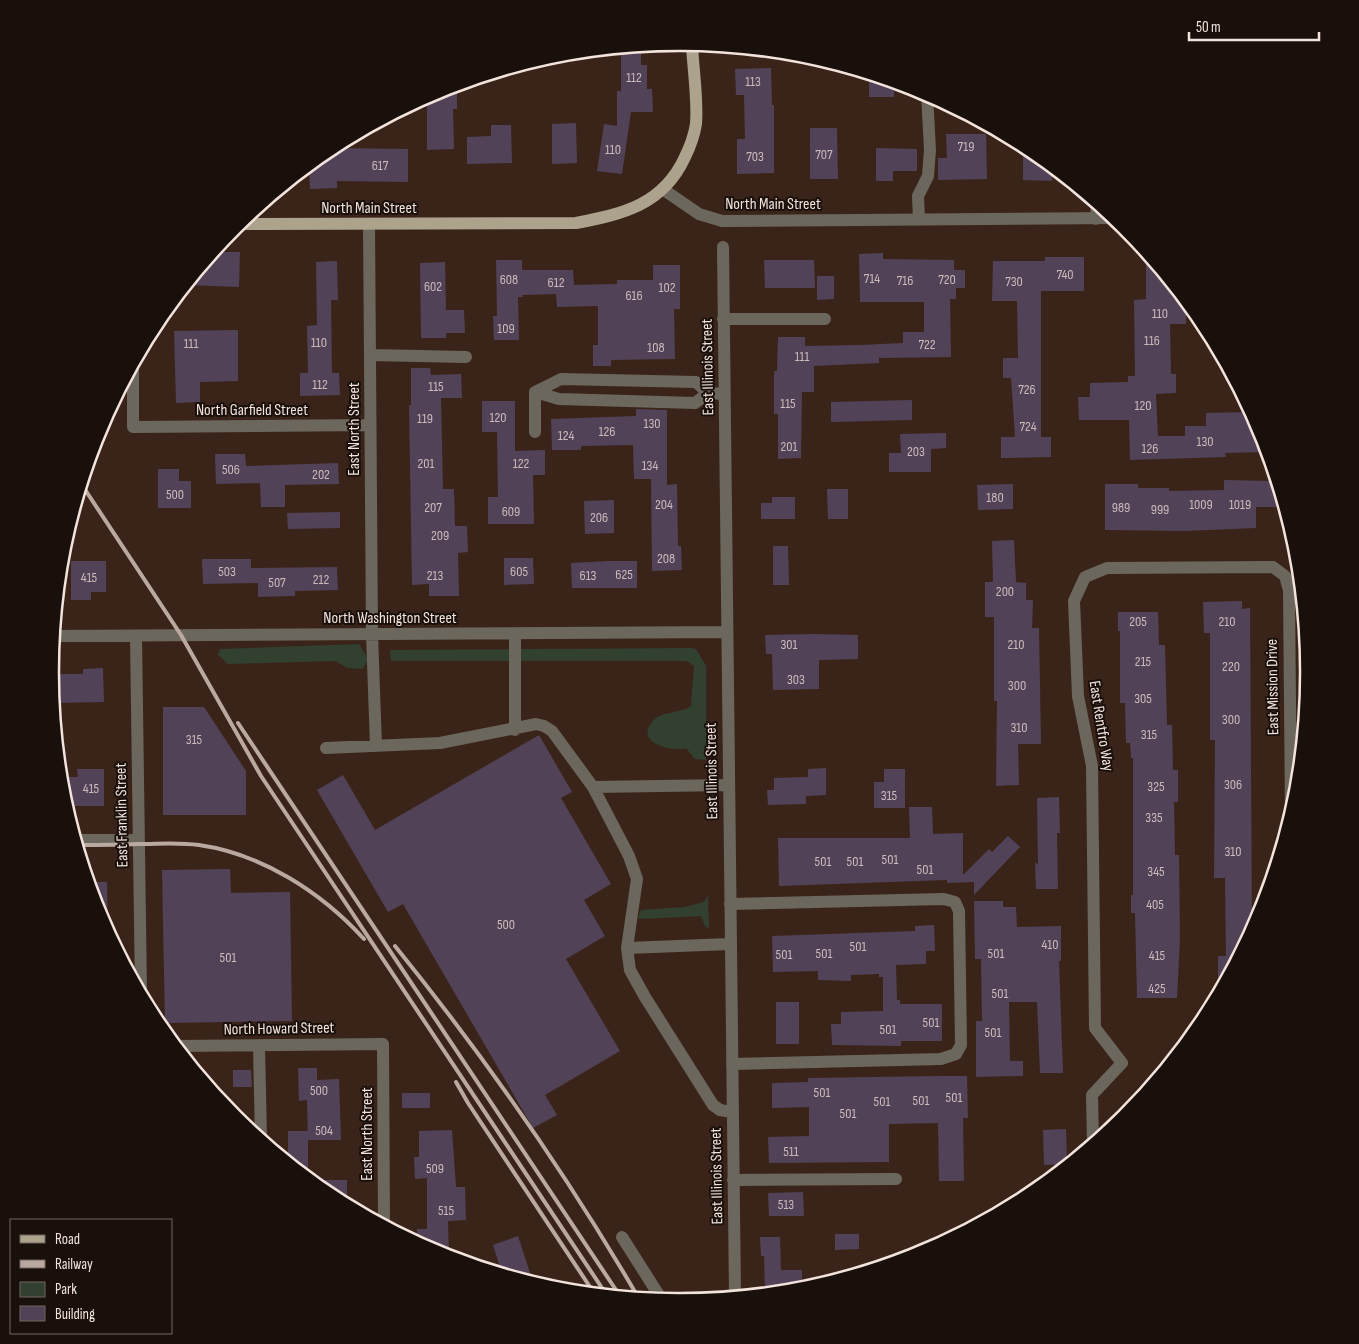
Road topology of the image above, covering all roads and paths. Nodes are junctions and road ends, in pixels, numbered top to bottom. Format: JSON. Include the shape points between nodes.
{"nodes":[{"id":1,"x":692,"y":52,"type":"edge"},
{"id":2,"x":927,"y":103,"type":"edge"},
{"id":3,"x":664,"y":190,"type":"junction"},
{"id":4,"x":1096,"y":212,"type":"edge"},
{"id":5,"x":1096,"y":219,"type":"junction"},
{"id":6,"x":1103,"y":219,"type":"edge"},
{"id":7,"x":919,"y":220,"type":"junction"},
{"id":8,"x":250,"y":224,"type":"edge"},
{"id":9,"x":369,"y":224,"type":"junction"},
{"id":10,"x":723,"y":246,"type":"dead end"},
{"id":11,"x":723,"y":319,"type":"junction"},
{"id":12,"x":825,"y":319,"type":"dead end"},
{"id":13,"x":370,"y":355,"type":"junction"},
{"id":14,"x":466,"y":357,"type":"dead end"},
{"id":15,"x":133,"y":379,"type":"edge"},
{"id":16,"x":536,"y":392,"type":"junction"},
{"id":17,"x":708,"y":394,"type":"junction"},
{"id":18,"x":724,"y":394,"type":"junction"},
{"id":19,"x":370,"y":425,"type":"junction"},
{"id":20,"x":535,"y":432,"type":"dead end"},
{"id":21,"x":1273,"y":567,"type":"joint"},
{"id":22,"x":1295,"y":590,"type":"edge"},
{"id":23,"x":727,"y":632,"type":"junction"},
{"id":24,"x":372,"y":634,"type":"junction"},
{"id":25,"x":515,"y":634,"type":"junction"},
{"id":26,"x":60,"y":636,"type":"edge"},
{"id":27,"x":136,"y":636,"type":"junction"},
{"id":28,"x":515,"y":730,"type":"junction"},
{"id":29,"x":376,"y":746,"type":"junction"},
{"id":30,"x":326,"y":748,"type":"dead end"},
{"id":31,"x":1292,"y":772,"type":"edge"},
{"id":32,"x":729,"y":785,"type":"junction"},
{"id":33,"x":593,"y":787,"type":"junction"},
{"id":34,"x":82,"y":840,"type":"edge"},
{"id":35,"x":139,"y":840,"type":"junction"},
{"id":36,"x":730,"y":904,"type":"junction"},
{"id":37,"x":730,"y":944,"type":"junction"},
{"id":38,"x":627,"y":948,"type":"junction"},
{"id":39,"x":141,"y":980,"type":"edge"},
{"id":40,"x":383,"y":1044,"type":"joint"},
{"id":41,"x":184,"y":1046,"type":"edge"},
{"id":42,"x":259,"y":1046,"type":"junction"},
{"id":43,"x":732,"y":1064,"type":"junction"},
{"id":44,"x":732,"y":1112,"type":"junction"},
{"id":45,"x":260,"y":1129,"type":"edge"},
{"id":46,"x":1093,"y":1135,"type":"edge"},
{"id":47,"x":896,"y":1179,"type":"dead end"},
{"id":48,"x":733,"y":1180,"type":"junction"},
{"id":49,"x":384,"y":1218,"type":"edge"},
{"id":50,"x":622,"y":1237,"type":"dead end"},
{"id":51,"x":735,"y":1290,"type":"edge"},
{"id":52,"x":657,"y":1292,"type":"edge"}],
"edges":[{"from":1,"to":3,"type":"main road","via":[[696,124],[679,170]]},
{"from":2,"to":7,"type":"street","via":[[930,150],[928,176],[918,196]]},
{"from":3,"to":7,"type":"street","name":"North Main Street","via":[[700,214],[722,221]]},
{"from":3,"to":9,"type":"main road","name":"North Main Street","via":[[613,216],[576,223]]},
{"from":4,"to":5,"type":"street"},
{"from":5,"to":6,"type":"street","name":"North Main Street"},
{"from":5,"to":7,"type":"street","name":"North Main Street"},
{"from":8,"to":9,"type":"main road","name":"North Main Street"},
{"from":9,"to":13,"type":"street","name":"East North Street"},
{"from":10,"to":11,"type":"street","name":"East Illinois Street"},
{"from":11,"to":12,"type":"street"},
{"from":11,"to":18,"type":"street","name":"East Illinois Street"},
{"from":13,"to":14,"type":"street"},
{"from":13,"to":19,"type":"street","name":"East North Street"},
{"from":15,"to":19,"type":"street","name":"North Garfield Street","via":[[133,426]]},
{"from":16,"to":17,"type":"street","via":[[559,399],[695,403]]},
{"from":16,"to":17,"type":"street","via":[[561,380],[696,382]]},
{"from":16,"to":20,"type":"street"},
{"from":17,"to":18,"type":"street"},
{"from":18,"to":23,"type":"street","name":"East Illinois Street"},
{"from":19,"to":24,"type":"street","name":"East North Street"},
{"from":21,"to":22,"type":"street","name":"East Mission Drive"},
{"from":21,"to":46,"type":"street","name":"East Rentfro Way","via":[[1107,568],[1085,577],[1074,601],[1078,696],[1092,766],[1095,1028],[1122,1063],[1092,1095]]},
{"from":22,"to":31,"type":"street","name":"East Mission Drive"},
{"from":23,"to":25,"type":"street","name":"North Washington Street"},
{"from":23,"to":32,"type":"street","name":"East Illinois Street"},
{"from":24,"to":25,"type":"street","name":"North Washington Street"},
{"from":24,"to":27,"type":"street","name":"North Washington Street"},
{"from":24,"to":29,"type":"street","name":"East North Street"},
{"from":25,"to":28,"type":"street"},
{"from":26,"to":27,"type":"street","name":"North Washington Street"},
{"from":27,"to":35,"type":"street","name":"East Franklin Street"},
{"from":28,"to":29,"type":"street","via":[[440,743]]},
{"from":28,"to":33,"type":"street","via":[[536,724],[552,731]]},
{"from":29,"to":30,"type":"street"},
{"from":32,"to":33,"type":"street"},
{"from":32,"to":36,"type":"street","name":"East Illinois Street"},
{"from":33,"to":38,"type":"street","via":[[629,856],[637,879]]},
{"from":34,"to":35,"type":"street"},
{"from":35,"to":39,"type":"street","name":"East Franklin Street"},
{"from":36,"to":37,"type":"street","name":"East Illinois Street"},
{"from":36,"to":43,"type":"street","via":[[944,899],[955,902],[960,920],[960,1045],[956,1054],[941,1059]]},
{"from":37,"to":38,"type":"street"},
{"from":37,"to":43,"type":"street","name":"East Illinois Street"},
{"from":38,"to":44,"type":"street","via":[[630,970],[713,1105]]},
{"from":40,"to":42,"type":"street","name":"North Howard Street"},
{"from":40,"to":49,"type":"street","name":"East North Street"},
{"from":41,"to":42,"type":"street","name":"North Howard Street"},
{"from":42,"to":45,"type":"street"},
{"from":43,"to":44,"type":"street","name":"East Illinois Street"},
{"from":44,"to":48,"type":"street","name":"East Illinois Street"},
{"from":47,"to":48,"type":"street"},
{"from":48,"to":51,"type":"street","name":"East Illinois Street"},
{"from":50,"to":52,"type":"street"}]}
